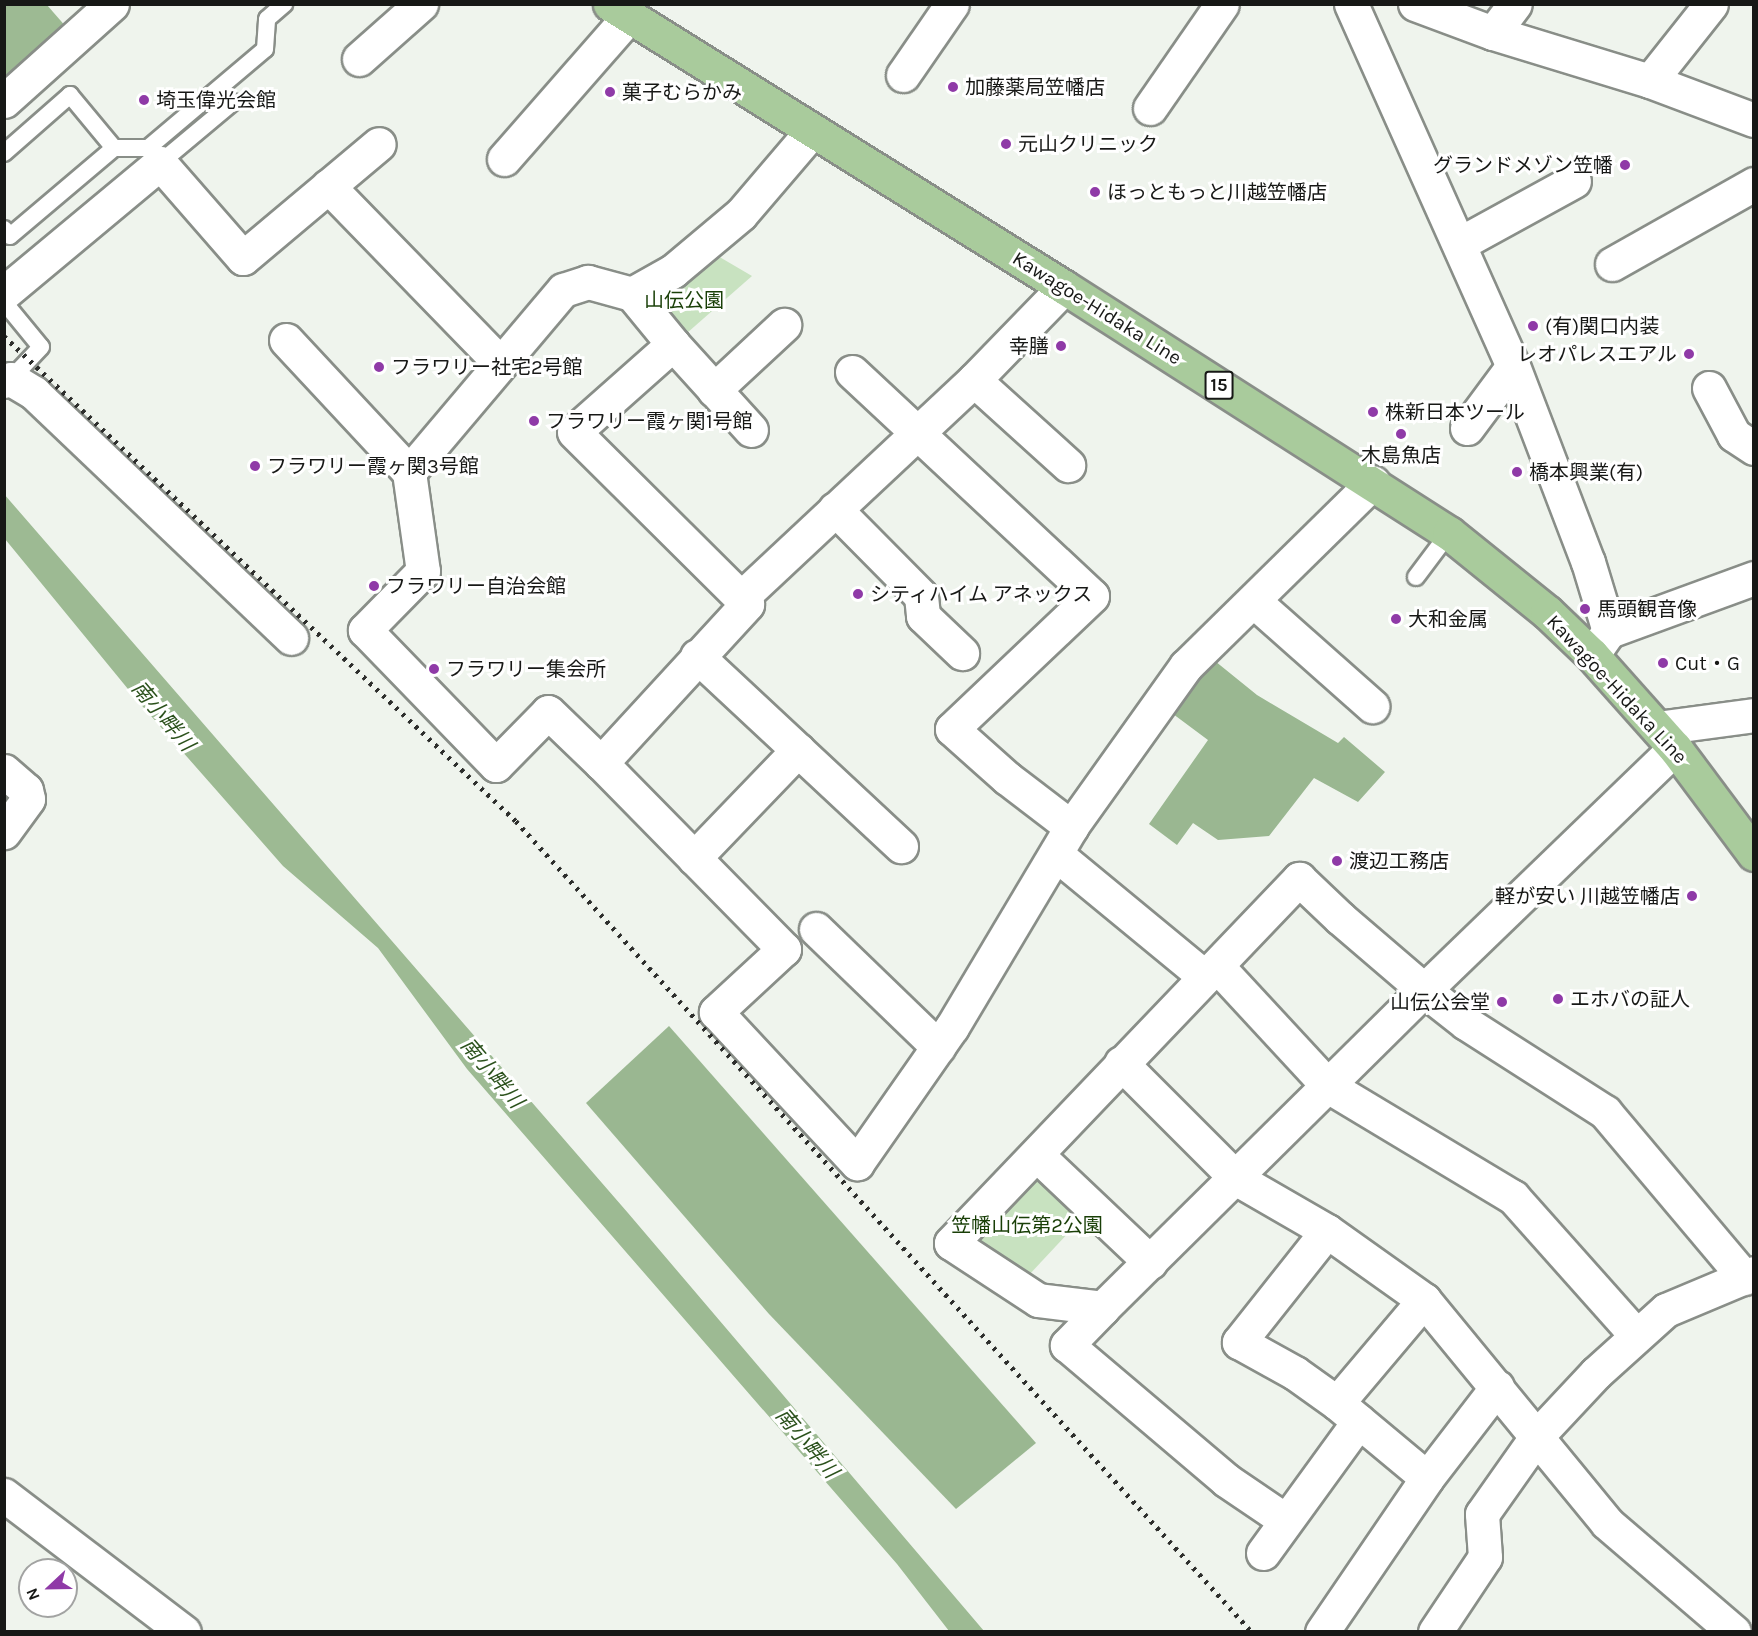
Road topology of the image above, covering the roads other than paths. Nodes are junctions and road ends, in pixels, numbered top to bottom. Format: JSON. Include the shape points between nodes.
{"nodes":[{"id":1,"x":112,"y":4,"type":"edge"},
{"id":2,"x":284,"y":4,"type":"edge"},
{"id":3,"x":421,"y":4,"type":"edge"},
{"id":4,"x":952,"y":4,"type":"edge"},
{"id":5,"x":1222,"y":4,"type":"edge"},
{"id":6,"x":1351,"y":4,"type":"edge"},
{"id":7,"x":1415,"y":4,"type":"edge"},
{"id":8,"x":1515,"y":4,"type":"edge"},
{"id":9,"x":1711,"y":4,"type":"edge"},
{"id":10,"x":620,"y":10,"type":"edge"},
{"id":11,"x":1492,"y":33,"type":"junction"},
{"id":12,"x":358,"y":59,"type":"dead end"},
{"id":13,"x":903,"y":75,"type":"dead end"},
{"id":14,"x":1650,"y":81,"type":"junction"},
{"id":15,"x":4,"y":101,"type":"edge"},
{"id":16,"x":232,"y":102,"type":"dead end"},
{"id":17,"x":1150,"y":108,"type":"dead end"},
{"id":18,"x":1754,"y":120,"type":"edge"},
{"id":19,"x":811,"y":132,"type":"junction"},
{"id":20,"x":379,"y":144,"type":"dead end"},
{"id":21,"x":114,"y":148,"type":"junction"},
{"id":22,"x":4,"y":153,"type":"edge"},
{"id":23,"x":504,"y":159,"type":"dead end"},
{"id":24,"x":160,"y":163,"type":"junction"},
{"id":25,"x":1574,"y":181,"type":"dead end"},
{"id":26,"x":1754,"y":184,"type":"edge"},
{"id":27,"x":328,"y":186,"type":"junction"},
{"id":28,"x":4,"y":229,"type":"edge"},
{"id":29,"x":1459,"y":244,"type":"junction"},
{"id":30,"x":1612,"y":264,"type":"dead end"},
{"id":31,"x":1064,"y":286,"type":"junction"},
{"id":32,"x":4,"y":293,"type":"edge"},
{"id":33,"x":632,"y":294,"type":"junction"},
{"id":34,"x":4,"y":303,"type":"edge"},
{"id":35,"x":784,"y":326,"type":"dead end"},
{"id":36,"x":286,"y":340,"type":"dead end"},
{"id":37,"x":673,"y":344,"type":"junction"},
{"id":38,"x":499,"y":362,"type":"junction"},
{"id":39,"x":1513,"y":366,"type":"junction"},
{"id":40,"x":852,"y":372,"type":"dead end"},
{"id":41,"x":8,"y":380,"type":"edge"},
{"id":42,"x":974,"y":380,"type":"junction"},
{"id":43,"x":1709,"y":388,"type":"dead end"},
{"id":44,"x":714,"y":390,"type":"junction"},
{"id":45,"x":1467,"y":428,"type":"dead end"},
{"id":46,"x":752,"y":430,"type":"dead end"},
{"id":47,"x":919,"y":433,"type":"junction"},
{"id":48,"x":1754,"y":448,"type":"edge"},
{"id":49,"x":1068,"y":465,"type":"dead end"},
{"id":50,"x":409,"y":472,"type":"junction"},
{"id":51,"x":1373,"y":482,"type":"junction"},
{"id":52,"x":835,"y":509,"type":"junction"},
{"id":53,"x":1449,"y":533,"type":"junction"},
{"id":54,"x":1416,"y":577,"type":"dead end"},
{"id":55,"x":1754,"y":578,"type":"edge"},
{"id":56,"x":741,"y":598,"type":"junction"},
{"id":57,"x":1255,"y":602,"type":"junction"},
{"id":58,"x":291,"y":638,"type":"dead end"},
{"id":59,"x":1601,"y":643,"type":"junction"},
{"id":60,"x":962,"y":653,"type":"dead end"},
{"id":61,"x":698,"y":656,"type":"junction"},
{"id":62,"x":1372,"y":706,"type":"dead end"},
{"id":63,"x":1754,"y":715,"type":"edge"},
{"id":64,"x":1667,"y":738,"type":"junction"},
{"id":65,"x":798,"y":750,"type":"junction"},
{"id":66,"x":601,"y":763,"type":"junction"},
{"id":67,"x":4,"y":771,"type":"edge"},
{"id":68,"x":1071,"y":827,"type":"junction"},
{"id":69,"x":4,"y":832,"type":"edge"},
{"id":70,"x":901,"y":846,"type":"dead end"},
{"id":71,"x":1754,"y":854,"type":"edge"},
{"id":72,"x":1057,"y":855,"type":"junction"},
{"id":73,"x":694,"y":858,"type":"junction"},
{"id":74,"x":816,"y":929,"type":"dead end"},
{"id":75,"x":1211,"y":972,"type":"junction"},
{"id":76,"x":1424,"y":990,"type":"junction"},
{"id":77,"x":938,"y":1047,"type":"junction"},
{"id":78,"x":1121,"y":1063,"type":"junction"},
{"id":79,"x":1329,"y":1086,"type":"junction"},
{"id":80,"x":1037,"y":1155,"type":"junction"},
{"id":81,"x":1237,"y":1179,"type":"junction"},
{"id":82,"x":1327,"y":1231,"type":"junction"},
{"id":83,"x":1150,"y":1262,"type":"junction"},
{"id":84,"x":1749,"y":1276,"type":"edge"},
{"id":85,"x":1424,"y":1300,"type":"junction"},
{"id":86,"x":1103,"y":1308,"type":"junction"},
{"id":87,"x":1636,"y":1335,"type":"junction"},
{"id":88,"x":1497,"y":1387,"type":"junction"},
{"id":89,"x":1348,"y":1412,"type":"junction"},
{"id":90,"x":1537,"y":1436,"type":"junction"},
{"id":91,"x":1427,"y":1478,"type":"junction"},
{"id":92,"x":4,"y":1495,"type":"edge"},
{"id":93,"x":1285,"y":1520,"type":"junction"},
{"id":94,"x":1263,"y":1553,"type":"dead end"},
{"id":95,"x":184,"y":1632,"type":"edge"},
{"id":96,"x":1322,"y":1632,"type":"edge"},
{"id":97,"x":1435,"y":1632,"type":"edge"},
{"id":98,"x":1734,"y":1632,"type":"edge"}],
"edges":[{"from":1,"to":15,"type":"street"},
{"from":2,"to":21,"type":"lane","via":[[267,19],[265,49],[148,148]]},
{"from":3,"to":12,"type":"street"},
{"from":4,"to":13,"type":"street"},
{"from":5,"to":17,"type":"street"},
{"from":6,"to":29,"type":"street"},
{"from":7,"to":11,"type":"street"},
{"from":8,"to":11,"type":"street"},
{"from":9,"to":14,"type":"street"},
{"from":10,"to":19,"type":"main road","name":"Kawagoe-Hidaka Line","number":"15"},
{"from":10,"to":23,"type":"street"},
{"from":11,"to":14,"type":"street"},
{"from":14,"to":18,"type":"street"},
{"from":16,"to":24,"type":"lane"},
{"from":19,"to":31,"type":"main road","name":"Kawagoe-Hidaka Line","number":"15"},
{"from":19,"to":33,"type":"street","via":[[741,214],[708,245]]},
{"from":20,"to":27,"type":"street"},
{"from":21,"to":22,"type":"lane","via":[[70,95]]},
{"from":21,"to":28,"type":"lane","via":[[10,236]]},
{"from":24,"to":27,"type":"street","via":[[243,258]]},
{"from":24,"to":32,"type":"street"},
{"from":25,"to":29,"type":"street"},
{"from":26,"to":30,"type":"street"},
{"from":27,"to":38,"type":"street"},
{"from":29,"to":39,"type":"street"},
{"from":31,"to":42,"type":"street"},
{"from":31,"to":51,"type":"main road","name":"Kawagoe-Hidaka Line","number":"15"},
{"from":33,"to":37,"type":"street"},
{"from":33,"to":38,"type":"street","via":[[588,282],[563,290]]},
{"from":34,"to":41,"type":"lane","via":[[41,347]]},
{"from":35,"to":44,"type":"street"},
{"from":36,"to":50,"type":"street"},
{"from":37,"to":44,"type":"street"},
{"from":37,"to":56,"type":"street","via":[[574,432]]},
{"from":38,"to":50,"type":"street"},
{"from":39,"to":45,"type":"street"},
{"from":39,"to":59,"type":"street","via":[[1588,562]]},
{"from":40,"to":47,"type":"street"},
{"from":41,"to":58,"type":"street","via":[[34,393]]},
{"from":42,"to":47,"type":"street"},
{"from":42,"to":49,"type":"street"},
{"from":43,"to":48,"type":"street","via":[[1734,435]]},
{"from":44,"to":46,"type":"street"},
{"from":47,"to":52,"type":"street"},
{"from":47,"to":68,"type":"street","via":[[1092,596],[952,729]]},
{"from":50,"to":66,"type":"street","via":[[423,572],[365,630],[496,765],[548,712]]},
{"from":51,"to":53,"type":"main road","name":"Kawagoe-Hidaka Line","number":"15"},
{"from":51,"to":57,"type":"street"},
{"from":52,"to":56,"type":"street"},
{"from":52,"to":60,"type":"street","via":[[921,596],[923,616]]},
{"from":53,"to":54,"type":"lane"},
{"from":53,"to":59,"type":"main road","name":"Kawagoe-Hidaka Line","number":"15","via":[[1547,612]]},
{"from":55,"to":59,"type":"street"},
{"from":56,"to":61,"type":"street","via":[[747,604]]},
{"from":57,"to":62,"type":"street"},
{"from":57,"to":68,"type":"street","via":[[1186,666]]},
{"from":59,"to":64,"type":"main road","name":"Kawagoe-Hidaka Line","number":"15"},
{"from":61,"to":65,"type":"street"},
{"from":61,"to":66,"type":"street"},
{"from":63,"to":64,"type":"street"},
{"from":64,"to":71,"type":"main road","name":"Kawagoe-Hidaka Line","number":"15"},
{"from":64,"to":76,"type":"street"},
{"from":65,"to":70,"type":"street"},
{"from":65,"to":73,"type":"street"},
{"from":66,"to":73,"type":"street"},
{"from":67,"to":69,"type":"street","via":[[26,790],[28,799]]},
{"from":68,"to":72,"type":"street"},
{"from":72,"to":75,"type":"street"},
{"from":72,"to":77,"type":"street"},
{"from":73,"to":77,"type":"street","via":[[784,949],[716,1012],[857,1163]]},
{"from":74,"to":77,"type":"street"},
{"from":75,"to":76,"type":"street","via":[[1299,879]]},
{"from":75,"to":78,"type":"street"},
{"from":75,"to":79,"type":"street"},
{"from":76,"to":79,"type":"street"},
{"from":76,"to":84,"type":"street","via":[[1466,1023],[1605,1112]]},
{"from":78,"to":80,"type":"street"},
{"from":78,"to":81,"type":"street"},
{"from":79,"to":81,"type":"street"},
{"from":79,"to":87,"type":"street","via":[[1514,1197]]},
{"from":80,"to":83,"type":"street"},
{"from":80,"to":86,"type":"street","via":[[951,1243],[1038,1300]]},
{"from":81,"to":82,"type":"street"},
{"from":81,"to":83,"type":"street"},
{"from":82,"to":85,"type":"street"},
{"from":82,"to":89,"type":"street","via":[[1239,1342],[1295,1373]]},
{"from":83,"to":86,"type":"street"},
{"from":84,"to":87,"type":"street","via":[[1666,1310]]},
{"from":85,"to":88,"type":"street"},
{"from":85,"to":89,"type":"street"},
{"from":86,"to":93,"type":"street","via":[[1066,1345],[1226,1480]]},
{"from":87,"to":90,"type":"street"},
{"from":88,"to":90,"type":"street"},
{"from":88,"to":91,"type":"street"},
{"from":89,"to":91,"type":"street"},
{"from":89,"to":93,"type":"street"},
{"from":90,"to":97,"type":"street","via":[[1482,1514],[1485,1557]]},
{"from":90,"to":98,"type":"street","via":[[1607,1523]]},
{"from":91,"to":96,"type":"street"},
{"from":92,"to":95,"type":"street"},
{"from":93,"to":94,"type":"street"}]}
